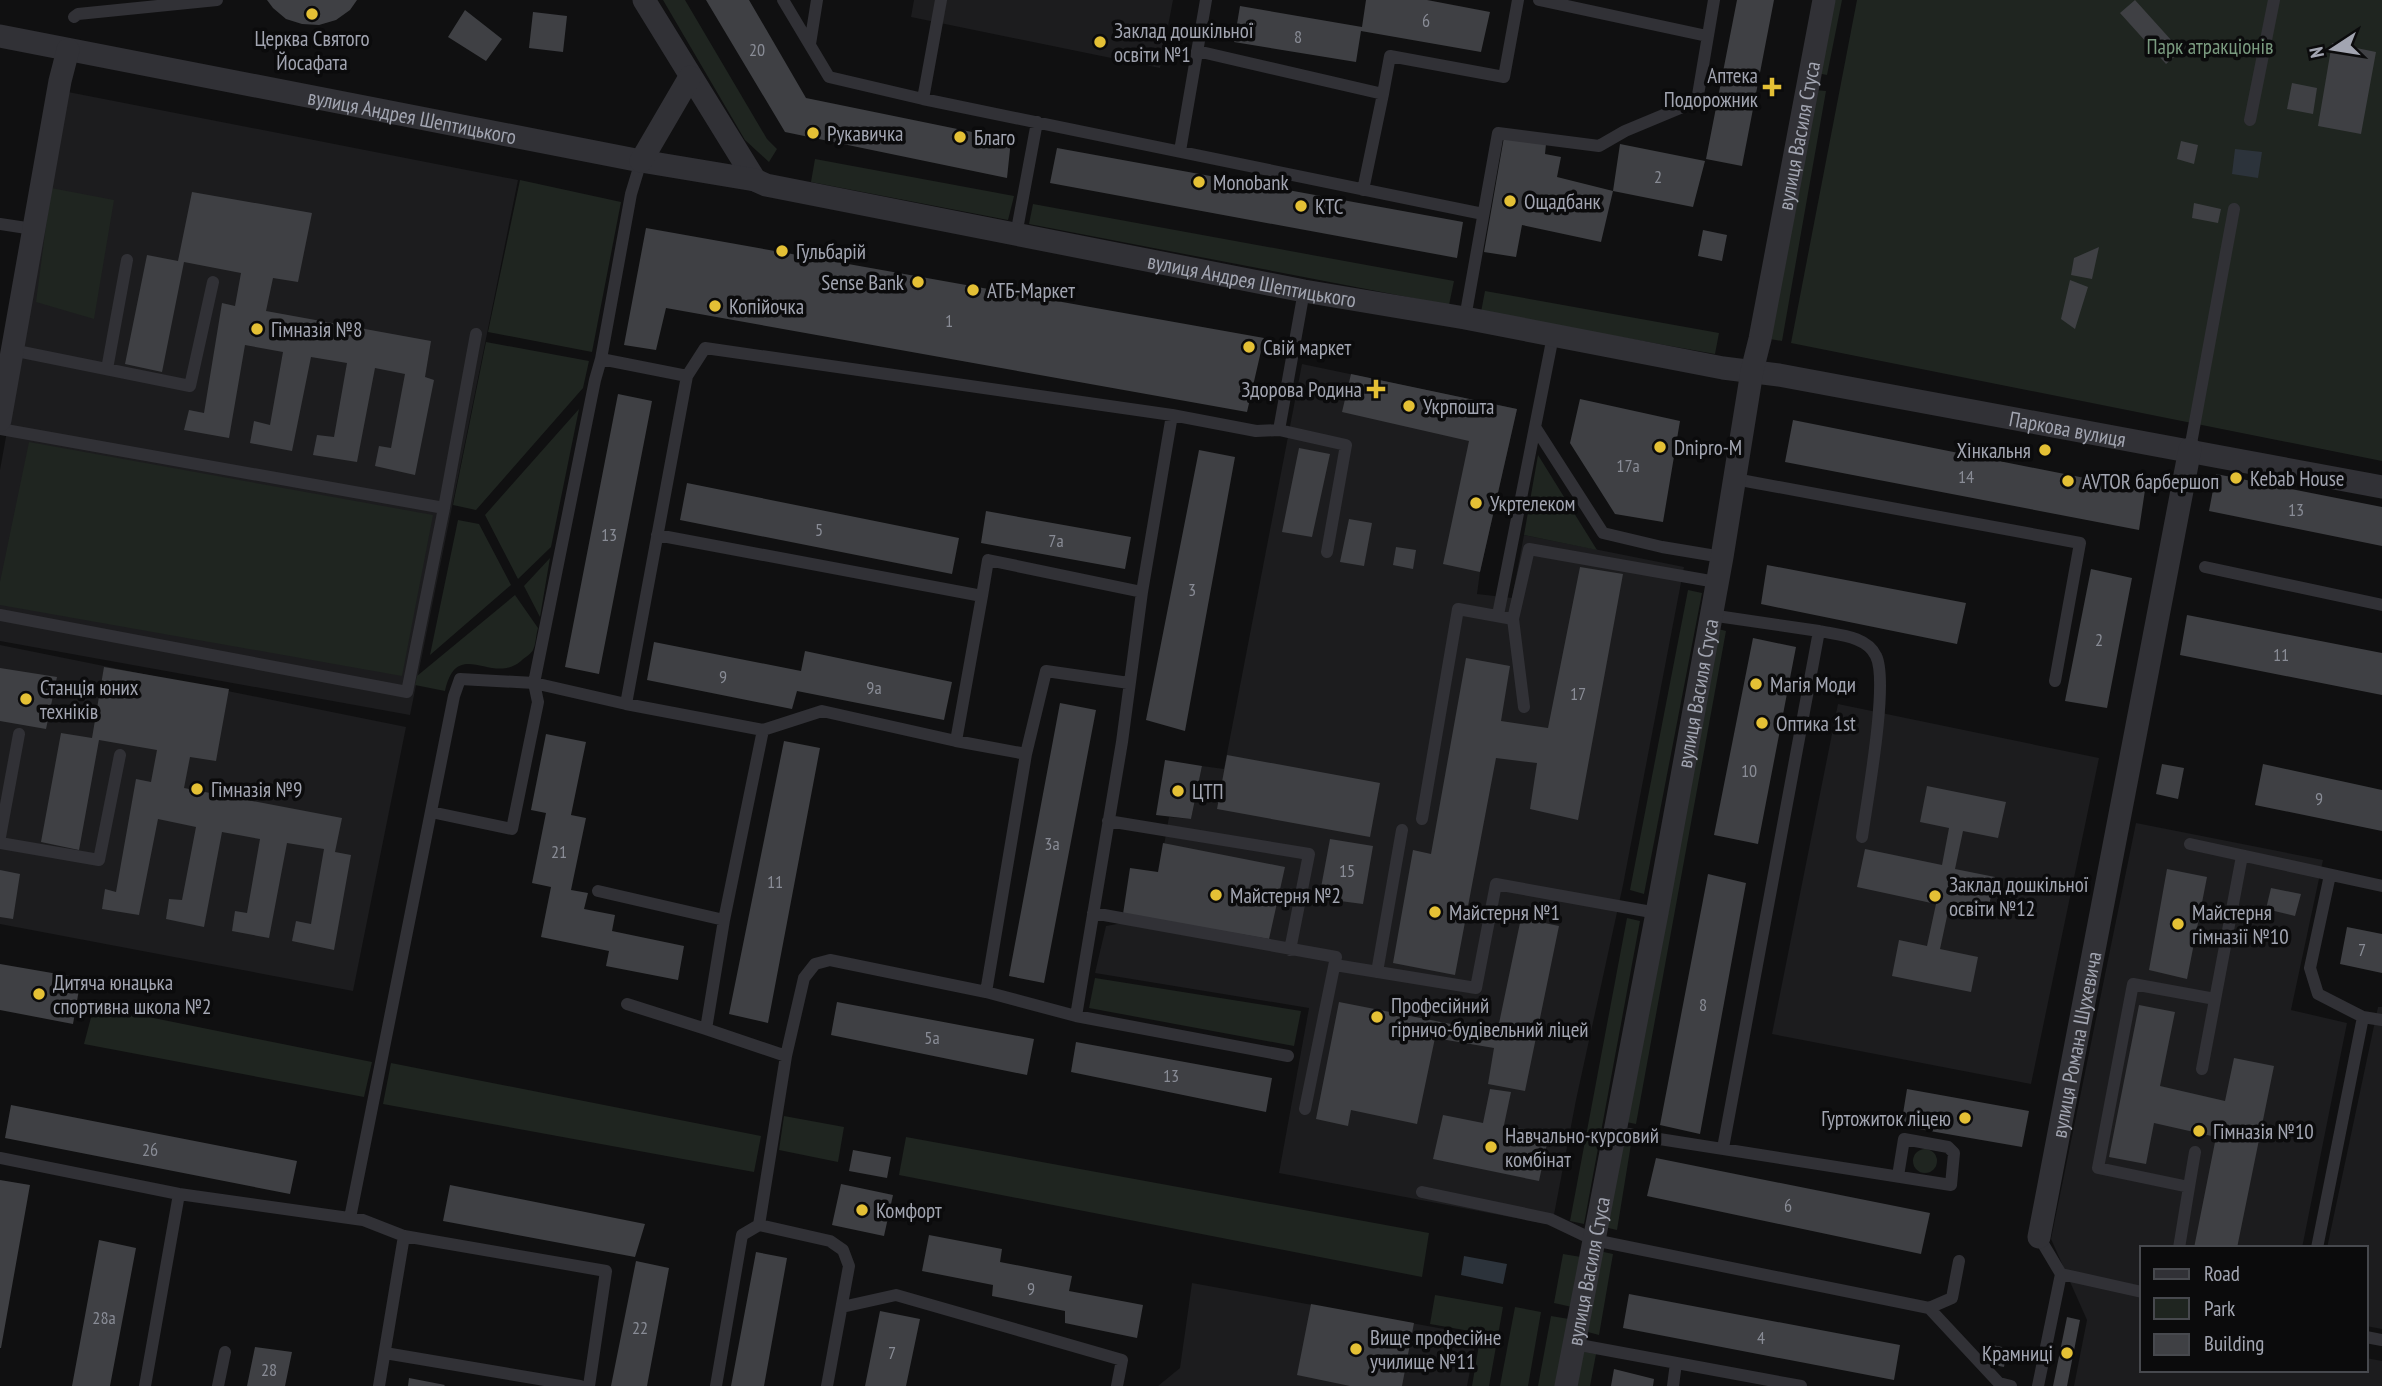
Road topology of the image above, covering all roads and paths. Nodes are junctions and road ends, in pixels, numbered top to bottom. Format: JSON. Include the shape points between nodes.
{"nodes":[{"id":1,"x":217,"y":0,"type":"edge"},
{"id":2,"x":644,"y":0,"type":"edge"},
{"id":3,"x":783,"y":0,"type":"edge"},
{"id":4,"x":817,"y":0,"type":"edge"},
{"id":5,"x":941,"y":0,"type":"edge"},
{"id":6,"x":1206,"y":0,"type":"edge"},
{"id":7,"x":1518,"y":0,"type":"edge"},
{"id":8,"x":1539,"y":0,"type":"edge"},
{"id":9,"x":1714,"y":0,"type":"edge"},
{"id":10,"x":1824,"y":0,"type":"edge"},
{"id":11,"x":2274,"y":0,"type":"edge"},
{"id":12,"x":74,"y":17,"type":"dead end"},
{"id":13,"x":0,"y":36,"type":"edge"},
{"id":14,"x":1707,"y":36,"type":"junction"},
{"id":15,"x":810,"y":44,"type":"junction"},
{"id":16,"x":68,"y":50,"type":"junction"},
{"id":17,"x":1197,"y":51,"type":"junction"},
{"id":18,"x":690,"y":76,"type":"junction"},
{"id":19,"x":1383,"y":94,"type":"junction"},
{"id":20,"x":923,"y":99,"type":"junction"},
{"id":21,"x":2250,"y":120,"type":"dead end"},
{"id":22,"x":1037,"y":122,"type":"junction"},
{"id":23,"x":1180,"y":151,"type":"junction"},
{"id":24,"x":641,"y":161,"type":"junction"},
{"id":25,"x":755,"y":180,"type":"junction"},
{"id":26,"x":1363,"y":190,"type":"junction"},
{"id":27,"x":2234,"y":209,"type":"dead end"},
{"id":28,"x":1483,"y":214,"type":"junction"},
{"id":29,"x":0,"y":224,"type":"edge"},
{"id":30,"x":33,"y":229,"type":"junction"},
{"id":31,"x":1016,"y":235,"type":"junction"},
{"id":32,"x":127,"y":260,"type":"dead end"},
{"id":33,"x":213,"y":282,"type":"dead end"},
{"id":34,"x":1304,"y":291,"type":"junction"},
{"id":35,"x":1465,"y":318,"type":"junction"},
{"id":36,"x":476,"y":334,"type":"dead end"},
{"id":37,"x":1553,"y":336,"type":"junction"},
{"id":38,"x":12,"y":350,"type":"junction"},
{"id":39,"x":601,"y":359,"type":"junction"},
{"id":40,"x":107,"y":369,"type":"junction"},
{"id":41,"x":1752,"y":371,"type":"junction"},
{"id":42,"x":687,"y":376,"type":"junction"},
{"id":43,"x":1172,"y":415,"type":"junction"},
{"id":44,"x":0,"y":420,"type":"edge"},
{"id":45,"x":1535,"y":427,"type":"junction"},
{"id":46,"x":0,"y":429,"type":"edge"},
{"id":47,"x":1279,"y":430,"type":"junction"},
{"id":48,"x":2190,"y":449,"type":"junction"},
{"id":49,"x":1735,"y":479,"type":"junction"},
{"id":50,"x":2382,"y":487,"type":"edge"},
{"id":51,"x":444,"y":508,"type":"junction"},
{"id":52,"x":657,"y":535,"type":"junction"},
{"id":53,"x":1328,"y":552,"type":"dead end"},
{"id":54,"x":1721,"y":557,"type":"junction"},
{"id":55,"x":2205,"y":567,"type":"dead end"},
{"id":56,"x":1716,"y":582,"type":"junction"},
{"id":57,"x":1142,"y":592,"type":"junction"},
{"id":58,"x":982,"y":596,"type":"junction"},
{"id":59,"x":2382,"y":605,"type":"edge"},
{"id":60,"x":0,"y":615,"type":"edge"},
{"id":61,"x":1498,"y":615,"type":"junction"},
{"id":62,"x":1710,"y":615,"type":"junction"},
{"id":63,"x":1513,"y":619,"type":"junction"},
{"id":64,"x":1819,"y":631,"type":"junction"},
{"id":65,"x":2055,"y":681,"type":"dead end"},
{"id":66,"x":534,"y":682,"type":"junction"},
{"id":67,"x":1129,"y":683,"type":"junction"},
{"id":68,"x":626,"y":704,"type":"junction"},
{"id":69,"x":1524,"y":707,"type":"dead end"},
{"id":70,"x":763,"y":730,"type":"junction"},
{"id":71,"x":19,"y":734,"type":"dead end"},
{"id":72,"x":956,"y":741,"type":"junction"},
{"id":73,"x":1026,"y":754,"type":"junction"},
{"id":74,"x":120,"y":755,"type":"dead end"},
{"id":75,"x":431,"y":812,"type":"junction"},
{"id":76,"x":1422,"y":819,"type":"dead end"},
{"id":77,"x":1108,"y":821,"type":"junction"},
{"id":78,"x":1402,"y":830,"type":"dead end"},
{"id":79,"x":1862,"y":836,"type":"dead end"},
{"id":80,"x":0,"y":837,"type":"edge"},
{"id":81,"x":0,"y":843,"type":"edge"},
{"id":82,"x":2190,"y":844,"type":"dead end"},
{"id":83,"x":2242,"y":856,"type":"junction"},
{"id":84,"x":2330,"y":874,"type":"junction"},
{"id":85,"x":2382,"y":886,"type":"edge"},
{"id":86,"x":598,"y":891,"type":"dead end"},
{"id":87,"x":1093,"y":913,"type":"junction"},
{"id":88,"x":1657,"y":913,"type":"junction"},
{"id":89,"x":724,"y":919,"type":"junction"},
{"id":90,"x":1290,"y":950,"type":"junction"},
{"id":91,"x":1335,"y":965,"type":"junction"},
{"id":92,"x":1377,"y":972,"type":"junction"},
{"id":93,"x":986,"y":992,"type":"junction"},
{"id":94,"x":2216,"y":999,"type":"junction"},
{"id":95,"x":627,"y":1004,"type":"dead end"},
{"id":96,"x":1076,"y":1016,"type":"junction"},
{"id":97,"x":2363,"y":1017,"type":"junction"},
{"id":98,"x":2382,"y":1020,"type":"edge"},
{"id":99,"x":706,"y":1029,"type":"junction"},
{"id":100,"x":786,"y":1056,"type":"junction"},
{"id":101,"x":1288,"y":1056,"type":"dead end"},
{"id":102,"x":2202,"y":1069,"type":"dead end"},
{"id":103,"x":1306,"y":1109,"type":"dead end"},
{"id":104,"x":1615,"y":1132,"type":"junction"},
{"id":105,"x":1723,"y":1148,"type":"junction"},
{"id":106,"x":2195,"y":1152,"type":"dead end"},
{"id":107,"x":0,"y":1158,"type":"edge"},
{"id":108,"x":1898,"y":1176,"type":"junction"},
{"id":109,"x":2189,"y":1187,"type":"junction"},
{"id":110,"x":1422,"y":1192,"type":"dead end"},
{"id":111,"x":179,"y":1194,"type":"junction"},
{"id":112,"x":350,"y":1218,"type":"junction"},
{"id":113,"x":759,"y":1225,"type":"junction"},
{"id":114,"x":404,"y":1236,"type":"junction"},
{"id":115,"x":2039,"y":1237,"type":"joint"},
{"id":116,"x":1594,"y":1240,"type":"junction"},
{"id":117,"x":2179,"y":1246,"type":"edge"},
{"id":118,"x":2317,"y":1246,"type":"edge"},
{"id":119,"x":1959,"y":1261,"type":"dead end"},
{"id":120,"x":2062,"y":1274,"type":"junction"},
{"id":121,"x":2140,"y":1292,"type":"edge"},
{"id":122,"x":842,"y":1307,"type":"junction"},
{"id":123,"x":1929,"y":1308,"type":"junction"},
{"id":124,"x":1574,"y":1344,"type":"junction"},
{"id":125,"x":225,"y":1352,"type":"dead end"},
{"id":126,"x":386,"y":1353,"type":"junction"},
{"id":127,"x":1676,"y":1363,"type":"junction"},
{"id":128,"x":1118,"y":1385,"type":"edge"},
{"id":129,"x":145,"y":1386,"type":"edge"},
{"id":130,"x":218,"y":1386,"type":"edge"},
{"id":131,"x":379,"y":1386,"type":"edge"},
{"id":132,"x":580,"y":1386,"type":"edge"},
{"id":133,"x":589,"y":1386,"type":"edge"},
{"id":134,"x":716,"y":1386,"type":"edge"},
{"id":135,"x":827,"y":1386,"type":"edge"},
{"id":136,"x":1566,"y":1386,"type":"edge"},
{"id":137,"x":1673,"y":1386,"type":"edge"},
{"id":138,"x":1801,"y":1386,"type":"edge"},
{"id":139,"x":2011,"y":1386,"type":"edge"},
{"id":140,"x":2038,"y":1386,"type":"edge"}],
"edges":[{"from":1,"to":12,"type":"lane"},
{"from":2,"to":18,"type":"street"},
{"from":3,"to":15,"type":"lane"},
{"from":4,"to":15,"type":"lane"},
{"from":5,"to":20,"type":"lane"},
{"from":6,"to":17,"type":"lane"},
{"from":7,"to":19,"type":"lane","via":[[1504,77],[1390,57]]},
{"from":8,"to":14,"type":"lane"},
{"from":9,"to":14,"type":"lane"},
{"from":10,"to":41,"type":"street","name":"вулиця Василя Стуса"},
{"from":11,"to":21,"type":"lane"},
{"from":13,"to":16,"type":"street","name":"вулиця Андрея Шептицького"},
{"from":14,"to":28,"type":"lane","via":[[1697,102],[1599,146],[1498,133]]},
{"from":15,"to":20,"type":"lane","via":[[829,77]]},
{"from":16,"to":24,"type":"street","name":"вулиця Андрея Шептицького"},
{"from":16,"to":30,"type":"street"},
{"from":17,"to":19,"type":"lane"},
{"from":17,"to":23,"type":"lane"},
{"from":18,"to":24,"type":"street"},
{"from":18,"to":25,"type":"street"},
{"from":19,"to":26,"type":"lane"},
{"from":20,"to":22,"type":"lane"},
{"from":22,"to":23,"type":"lane"},
{"from":22,"to":31,"type":"lane"},
{"from":23,"to":26,"type":"lane"},
{"from":24,"to":25,"type":"street","name":"вулиця Андрея Шептицького"},
{"from":24,"to":39,"type":"lane"},
{"from":25,"to":31,"type":"street","name":"вулиця Андрея Шептицького","via":[[766,186]]},
{"from":26,"to":28,"type":"lane"},
{"from":27,"to":48,"type":"lane"},
{"from":28,"to":35,"type":"lane"},
{"from":29,"to":30,"type":"lane"},
{"from":30,"to":38,"type":"street"},
{"from":31,"to":34,"type":"street","name":"вулиця Андрея Шептицького"},
{"from":32,"to":40,"type":"lane"},
{"from":33,"to":40,"type":"lane","via":[[190,386]]},
{"from":34,"to":35,"type":"street","name":"вулиця Андрея Шептицького"},
{"from":34,"to":47,"type":"lane"},
{"from":35,"to":37,"type":"street","name":"вулиця Андрея Шептицького"},
{"from":36,"to":51,"type":"lane"},
{"from":37,"to":41,"type":"street","name":"вулиця Андрея Шептицького"},
{"from":37,"to":45,"type":"lane"},
{"from":38,"to":40,"type":"lane"},
{"from":38,"to":44,"type":"street"},
{"from":39,"to":42,"type":"lane"},
{"from":39,"to":66,"type":"lane"},
{"from":41,"to":48,"type":"street","name":"Паркова вулиця"},
{"from":41,"to":49,"type":"street","name":"вулиця Василя Стуса"},
{"from":42,"to":43,"type":"lane","via":[[705,348]]},
{"from":42,"to":52,"type":"lane"},
{"from":43,"to":47,"type":"lane","via":[[1256,431]]},
{"from":43,"to":57,"type":"lane"},
{"from":45,"to":54,"type":"lane","via":[[1603,533]]},
{"from":45,"to":61,"type":"lane"},
{"from":46,"to":51,"type":"lane"},
{"from":47,"to":53,"type":"lane","via":[[1346,445]]},
{"from":48,"to":50,"type":"street","name":"Паркова вулиця"},
{"from":48,"to":115,"type":"street","name":"вулиця Романа Шухевича"},
{"from":49,"to":54,"type":"street","name":"вулиця Василя Стуса"},
{"from":49,"to":65,"type":"lane","via":[[2080,543]]},
{"from":51,"to":60,"type":"lane","via":[[407,692]]},
{"from":52,"to":58,"type":"lane"},
{"from":52,"to":68,"type":"lane"},
{"from":54,"to":56,"type":"street","name":"вулиця Василя Стуса"},
{"from":55,"to":59,"type":"lane"},
{"from":56,"to":62,"type":"street","name":"вулиця Василя Стуса"},
{"from":56,"to":63,"type":"lane","via":[[1529,549]]},
{"from":57,"to":58,"type":"lane","via":[[988,560]]},
{"from":57,"to":67,"type":"lane"},
{"from":58,"to":72,"type":"lane"},
{"from":61,"to":63,"type":"lane"},
{"from":61,"to":76,"type":"lane","via":[[1458,609]]},
{"from":62,"to":64,"type":"lane"},
{"from":62,"to":88,"type":"street","name":"вулиця Василя Стуса"},
{"from":63,"to":69,"type":"lane"},
{"from":64,"to":79,"type":"lane","via":[[1862,641],[1876,655],[1882,683]]},
{"from":64,"to":105,"type":"lane"},
{"from":66,"to":68,"type":"lane"},
{"from":66,"to":75,"type":"lane","via":[[460,679]]},
{"from":66,"to":75,"type":"lane","via":[[538,702],[512,829]]},
{"from":67,"to":73,"type":"lane","via":[[1046,671]]},
{"from":67,"to":77,"type":"lane"},
{"from":68,"to":70,"type":"lane"},
{"from":70,"to":72,"type":"lane","via":[[822,711]]},
{"from":70,"to":89,"type":"lane"},
{"from":71,"to":80,"type":"lane"},
{"from":72,"to":73,"type":"lane"},
{"from":73,"to":93,"type":"lane"},
{"from":74,"to":81,"type":"lane","via":[[99,860]]},
{"from":75,"to":112,"type":"lane"},
{"from":77,"to":87,"type":"lane"},
{"from":77,"to":90,"type":"lane","via":[[1309,854]]},
{"from":78,"to":92,"type":"lane"},
{"from":82,"to":83,"type":"lane"},
{"from":83,"to":84,"type":"lane"},
{"from":83,"to":94,"type":"lane"},
{"from":84,"to":85,"type":"lane"},
{"from":84,"to":97,"type":"lane","via":[[2311,968],[2318,994]]},
{"from":86,"to":89,"type":"lane"},
{"from":87,"to":90,"type":"lane"},
{"from":87,"to":96,"type":"lane"},
{"from":88,"to":92,"type":"lane","via":[[1496,884],[1476,988]]},
{"from":88,"to":104,"type":"street","name":"вулиця Василя Стуса"},
{"from":89,"to":99,"type":"lane"},
{"from":90,"to":91,"type":"lane","via":[[1336,957]]},
{"from":91,"to":92,"type":"lane"},
{"from":91,"to":103,"type":"lane"},
{"from":93,"to":96,"type":"lane"},
{"from":93,"to":100,"type":"lane","via":[[830,960],[816,964],[804,978]]},
{"from":94,"to":102,"type":"lane"},
{"from":94,"to":109,"type":"lane","via":[[2133,984],[2098,1168]]},
{"from":95,"to":99,"type":"lane"},
{"from":96,"to":101,"type":"lane"},
{"from":97,"to":98,"type":"lane"},
{"from":97,"to":118,"type":"lane"},
{"from":99,"to":100,"type":"lane"},
{"from":100,"to":113,"type":"lane"},
{"from":104,"to":105,"type":"lane"},
{"from":104,"to":116,"type":"street","name":"вулиця Василя Стуса"},
{"from":105,"to":108,"type":"lane"},
{"from":106,"to":109,"type":"lane"},
{"from":107,"to":111,"type":"lane"},
{"from":108,"to":108,"type":"lane","via":[[1951,1185],[1954,1153],[1948,1147],[1904,1139]]},
{"from":109,"to":117,"type":"lane"},
{"from":110,"to":116,"type":"lane","via":[[1550,1219]]},
{"from":111,"to":112,"type":"lane"},
{"from":111,"to":129,"type":"lane"},
{"from":112,"to":114,"type":"lane"},
{"from":113,"to":122,"type":"lane","via":[[830,1241],[843,1250],[849,1266]]},
{"from":113,"to":134,"type":"lane","via":[[742,1235]]},
{"from":114,"to":126,"type":"lane"},
{"from":114,"to":133,"type":"lane","via":[[606,1271]]},
{"from":115,"to":120,"type":"lane","name":"вулиця Романа Шухевича"},
{"from":116,"to":123,"type":"lane"},
{"from":116,"to":124,"type":"street","name":"вулиця Василя Стуса"},
{"from":119,"to":123,"type":"lane","via":[[1952,1298]]},
{"from":120,"to":121,"type":"lane"},
{"from":120,"to":140,"type":"lane"},
{"from":122,"to":128,"type":"lane","via":[[896,1295],[1122,1360]]},
{"from":122,"to":135,"type":"lane"},
{"from":123,"to":139,"type":"lane","via":[[1999,1383]]},
{"from":124,"to":127,"type":"lane"},
{"from":124,"to":136,"type":"street","name":"вулиця Василя Стуса"},
{"from":125,"to":130,"type":"lane"},
{"from":126,"to":131,"type":"lane"},
{"from":126,"to":132,"type":"lane"},
{"from":127,"to":137,"type":"lane"},
{"from":127,"to":138,"type":"lane"}]}
